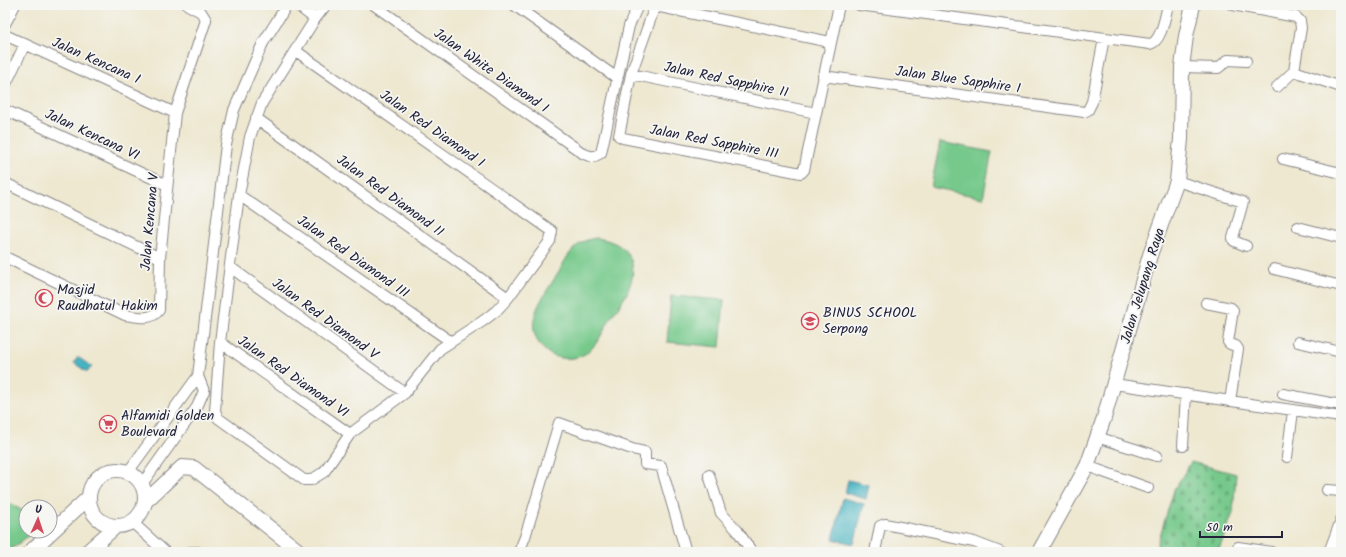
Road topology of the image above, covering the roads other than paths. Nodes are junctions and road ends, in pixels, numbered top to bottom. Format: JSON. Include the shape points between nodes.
{"nodes":[{"id":1,"x":15,"y":5,"type":"edge"},
{"id":2,"x":188,"y":5,"type":"edge"},
{"id":3,"x":287,"y":5,"type":"edge"},
{"id":4,"x":297,"y":5,"type":"edge"},
{"id":5,"x":374,"y":5,"type":"edge"},
{"id":6,"x":514,"y":5,"type":"edge"},
{"id":7,"x":637,"y":5,"type":"edge"},
{"id":8,"x":839,"y":5,"type":"edge"},
{"id":9,"x":859,"y":5,"type":"edge"},
{"id":10,"x":1168,"y":5,"type":"edge"},
{"id":11,"x":1193,"y":5,"type":"edge"},
{"id":12,"x":1233,"y":5,"type":"edge"},
{"id":13,"x":321,"y":6,"type":"edge"},
{"id":14,"x":315,"y":19,"type":"junction"},
{"id":15,"x":5,"y":24,"type":"edge"},
{"id":16,"x":5,"y":35,"type":"edge"},
{"id":17,"x":1104,"y":38,"type":"junction"},
{"id":18,"x":830,"y":42,"type":"junction"},
{"id":19,"x":25,"y":44,"type":"junction"},
{"id":20,"x":296,"y":51,"type":"junction"},
{"id":21,"x":1246,"y":61,"type":"dead end"},
{"id":22,"x":1182,"y":67,"type":"junction"},
{"id":23,"x":1294,"y":71,"type":"junction"},
{"id":24,"x":631,"y":74,"type":"junction"},
{"id":25,"x":823,"y":76,"type":"junction"},
{"id":26,"x":617,"y":78,"type":"junction"},
{"id":27,"x":5,"y":86,"type":"edge"},
{"id":28,"x":1277,"y":87,"type":"dead end"},
{"id":29,"x":1341,"y":87,"type":"edge"},
{"id":30,"x":5,"y":110,"type":"edge"},
{"id":31,"x":175,"y":112,"type":"junction"},
{"id":32,"x":816,"y":113,"type":"junction"},
{"id":33,"x":256,"y":118,"type":"junction"},
{"id":34,"x":1283,"y":159,"type":"dead end"},
{"id":35,"x":1341,"y":173,"type":"edge"},
{"id":36,"x":1177,"y":181,"type":"junction"},
{"id":37,"x":5,"y":184,"type":"edge"},
{"id":38,"x":167,"y":185,"type":"junction"},
{"id":39,"x":239,"y":195,"type":"junction"},
{"id":40,"x":1298,"y":227,"type":"dead end"},
{"id":41,"x":1341,"y":238,"type":"edge"},
{"id":42,"x":1246,"y":246,"type":"dead end"},
{"id":43,"x":5,"y":258,"type":"edge"},
{"id":44,"x":160,"y":258,"type":"junction"},
{"id":45,"x":230,"y":267,"type":"junction"},
{"id":46,"x":1274,"y":269,"type":"dead end"},
{"id":47,"x":1341,"y":286,"type":"edge"},
{"id":48,"x":508,"y":298,"type":"junction"},
{"id":49,"x":1206,"y":303,"type":"dead end"},
{"id":50,"x":450,"y":341,"type":"junction"},
{"id":51,"x":220,"y":342,"type":"junction"},
{"id":52,"x":1298,"y":342,"type":"dead end"},
{"id":53,"x":1341,"y":352,"type":"edge"},
{"id":54,"x":198,"y":376,"type":"junction"},
{"id":55,"x":1114,"y":384,"type":"junction"},
{"id":56,"x":405,"y":393,"type":"junction"},
{"id":57,"x":1186,"y":394,"type":"junction"},
{"id":58,"x":1283,"y":394,"type":"dead end"},
{"id":59,"x":1230,"y":401,"type":"junction"},
{"id":60,"x":1341,"y":405,"type":"edge"},
{"id":61,"x":1293,"y":411,"type":"junction"},
{"id":62,"x":1341,"y":417,"type":"edge"},
{"id":63,"x":164,"y":423,"type":"junction"},
{"id":64,"x":178,"y":434,"type":"junction"},
{"id":65,"x":350,"y":434,"type":"junction"},
{"id":66,"x":1097,"y":437,"type":"junction"},
{"id":67,"x":1183,"y":446,"type":"dead end"},
{"id":68,"x":1157,"y":456,"type":"dead end"},
{"id":69,"x":1287,"y":457,"type":"dead end"},
{"id":70,"x":1087,"y":466,"type":"junction"},
{"id":71,"x":128,"y":472,"type":"junction"},
{"id":72,"x":709,"y":475,"type":"dead end"},
{"id":73,"x":142,"y":484,"type":"junction"},
{"id":74,"x":1148,"y":488,"type":"dead end"},
{"id":75,"x":1327,"y":490,"type":"dead end"},
{"id":76,"x":1341,"y":491,"type":"edge"},
{"id":77,"x":89,"y":497,"type":"junction"},
{"id":78,"x":146,"y":501,"type":"junction"},
{"id":79,"x":1341,"y":520,"type":"edge"},
{"id":80,"x":132,"y":522,"type":"junction"},
{"id":81,"x":115,"y":526,"type":"junction"},
{"id":82,"x":974,"y":542,"type":"junction"},
{"id":83,"x":1238,"y":547,"type":"dead end"},
{"id":84,"x":30,"y":552,"type":"edge"},
{"id":85,"x":87,"y":552,"type":"edge"},
{"id":86,"x":165,"y":552,"type":"edge"},
{"id":87,"x":190,"y":552,"type":"edge"},
{"id":88,"x":198,"y":552,"type":"edge"},
{"id":89,"x":300,"y":552,"type":"edge"},
{"id":90,"x":519,"y":552,"type":"edge"},
{"id":91,"x":686,"y":552,"type":"edge"},
{"id":92,"x":752,"y":552,"type":"edge"},
{"id":93,"x":875,"y":552,"type":"edge"},
{"id":94,"x":970,"y":552,"type":"edge"},
{"id":95,"x":1000,"y":552,"type":"edge"},
{"id":96,"x":1039,"y":552,"type":"edge"},
{"id":97,"x":1271,"y":552,"type":"edge"},
{"id":98,"x":1329,"y":552,"type":"edge"}],
"edges":[{"from":1,"to":15,"type":"street"},
{"from":2,"to":31,"type":"street","name":"Jalan Kencana V","via":[[201,12],[206,20]]},
{"from":3,"to":54,"type":"street","via":[[263,43],[234,110],[226,145]]},
{"from":4,"to":14,"type":"street"},
{"from":5,"to":26,"type":"street","name":"Jalan White Diamond I","via":[[584,154],[593,157],[601,153]]},
{"from":6,"to":26,"type":"street"},
{"from":7,"to":26,"type":"street","via":[[629,26]]},
{"from":8,"to":18,"type":"street"},
{"from":9,"to":17,"type":"street"},
{"from":10,"to":17,"type":"street","via":[[1159,36],[1150,44]]},
{"from":11,"to":22,"type":"street","name":"Jalan Jelupang Raya"},
{"from":12,"to":23,"type":"street","via":[[1296,17],[1300,21]]},
{"from":13,"to":14,"type":"street"},
{"from":14,"to":20,"type":"street"},
{"from":16,"to":19,"type":"street","name":"Jalan Kencana I"},
{"from":17,"to":25,"type":"street","name":"Jalan Blue Sapphire I","via":[[1092,102],[1088,110],[1079,112]]},
{"from":18,"to":24,"type":"street","via":[[657,8],[654,9],[645,31]]},
{"from":18,"to":25,"type":"street"},
{"from":19,"to":27,"type":"street"},
{"from":19,"to":31,"type":"street","name":"Jalan Kencana I"},
{"from":20,"to":33,"type":"street","via":[[262,103]]},
{"from":20,"to":48,"type":"street","name":"Jalan Red Diamond I","via":[[552,231],[550,241]]},
{"from":21,"to":22,"type":"street","via":[[1228,60],[1218,68]]},
{"from":22,"to":36,"type":"street","name":"Jalan Jelupang Raya","via":[[1181,139]]},
{"from":23,"to":28,"type":"street"},
{"from":23,"to":29,"type":"street"},
{"from":24,"to":32,"type":"street","name":"Jalan Red Sapphire II"},
{"from":24,"to":32,"type":"street","name":"Jalan Red Sapphire III","via":[[618,133],[621,137],[801,173],[804,170]]},
{"from":25,"to":32,"type":"street"},
{"from":30,"to":38,"type":"street","name":"Jalan Kencana VI"},
{"from":31,"to":38,"type":"street","name":"Jalan Kencana V"},
{"from":33,"to":39,"type":"street"},
{"from":33,"to":48,"type":"street","name":"Jalan Red Diamond II"},
{"from":34,"to":35,"type":"street"},
{"from":36,"to":42,"type":"street","via":[[1241,201],[1243,205],[1233,238],[1234,241]]},
{"from":36,"to":55,"type":"street","name":"Jalan Jelupang Raya","via":[[1150,255]]},
{"from":37,"to":44,"type":"street"},
{"from":38,"to":44,"type":"street","name":"Jalan Kencana V"},
{"from":39,"to":45,"type":"street"},
{"from":39,"to":50,"type":"street","name":"Jalan Red Diamond III"},
{"from":40,"to":41,"type":"street"},
{"from":43,"to":44,"type":"street","name":"Jalan Kencana V","via":[[125,315],[142,318],[152,317],[159,310]]},
{"from":45,"to":51,"type":"street"},
{"from":45,"to":56,"type":"street","name":"Jalan Red Diamond V"},
{"from":46,"to":47,"type":"street"},
{"from":48,"to":50,"type":"street","via":[[482,322]]},
{"from":49,"to":59,"type":"street","via":[[1233,310],[1228,342],[1238,349]]},
{"from":50,"to":56,"type":"street","via":[[440,349]]},
{"from":51,"to":65,"type":"street","name":"Jalan Red Diamond VI"},
{"from":51,"to":65,"type":"street","via":[[215,411],[218,418],[304,480],[317,477],[324,472]]},
{"from":52,"to":53,"type":"street"},
{"from":54,"to":63,"type":"street"},
{"from":54,"to":64,"type":"street","via":[[203,393],[197,407]]},
{"from":55,"to":57,"type":"street"},
{"from":55,"to":66,"type":"street","name":"Jalan Jelupang Raya"},
{"from":56,"to":65,"type":"street"},
{"from":57,"to":59,"type":"street"},
{"from":57,"to":67,"type":"street"},
{"from":58,"to":60,"type":"street"},
{"from":59,"to":61,"type":"street"},
{"from":61,"to":62,"type":"street"},
{"from":61,"to":69,"type":"street"},
{"from":63,"to":64,"type":"street"},
{"from":63,"to":71,"type":"street"},
{"from":64,"to":73,"type":"street"},
{"from":66,"to":68,"type":"street"},
{"from":66,"to":70,"type":"street","name":"Jalan Jelupang Raya"},
{"from":70,"to":74,"type":"street"},
{"from":70,"to":96,"type":"street","name":"Jalan Jelupang Raya"},
{"from":71,"to":73,"type":"street"},
{"from":71,"to":77,"type":"street","via":[[112,471],[101,475],[94,483]]},
{"from":72,"to":92,"type":"street","via":[[721,513]]},
{"from":73,"to":78,"type":"street"},
{"from":75,"to":76,"type":"street"},
{"from":77,"to":81,"type":"street","via":[[90,506],[96,517],[107,525]]},
{"from":77,"to":84,"type":"street"},
{"from":78,"to":80,"type":"street","via":[[139,517]]},
{"from":78,"to":89,"type":"street","via":[[182,467],[194,468]]},
{"from":79,"to":98,"type":"street"},
{"from":80,"to":81,"type":"street","via":[[124,526]]},
{"from":80,"to":86,"type":"street"},
{"from":81,"to":85,"type":"street"},
{"from":82,"to":93,"type":"street","via":[[883,524],[879,529]]},
{"from":82,"to":94,"type":"street"},
{"from":82,"to":95,"type":"street"},
{"from":83,"to":97,"type":"street"},
{"from":87,"to":88,"type":"street"},
{"from":90,"to":91,"type":"street","via":[[559,423],[645,452],[645,464],[661,466]]}]}
